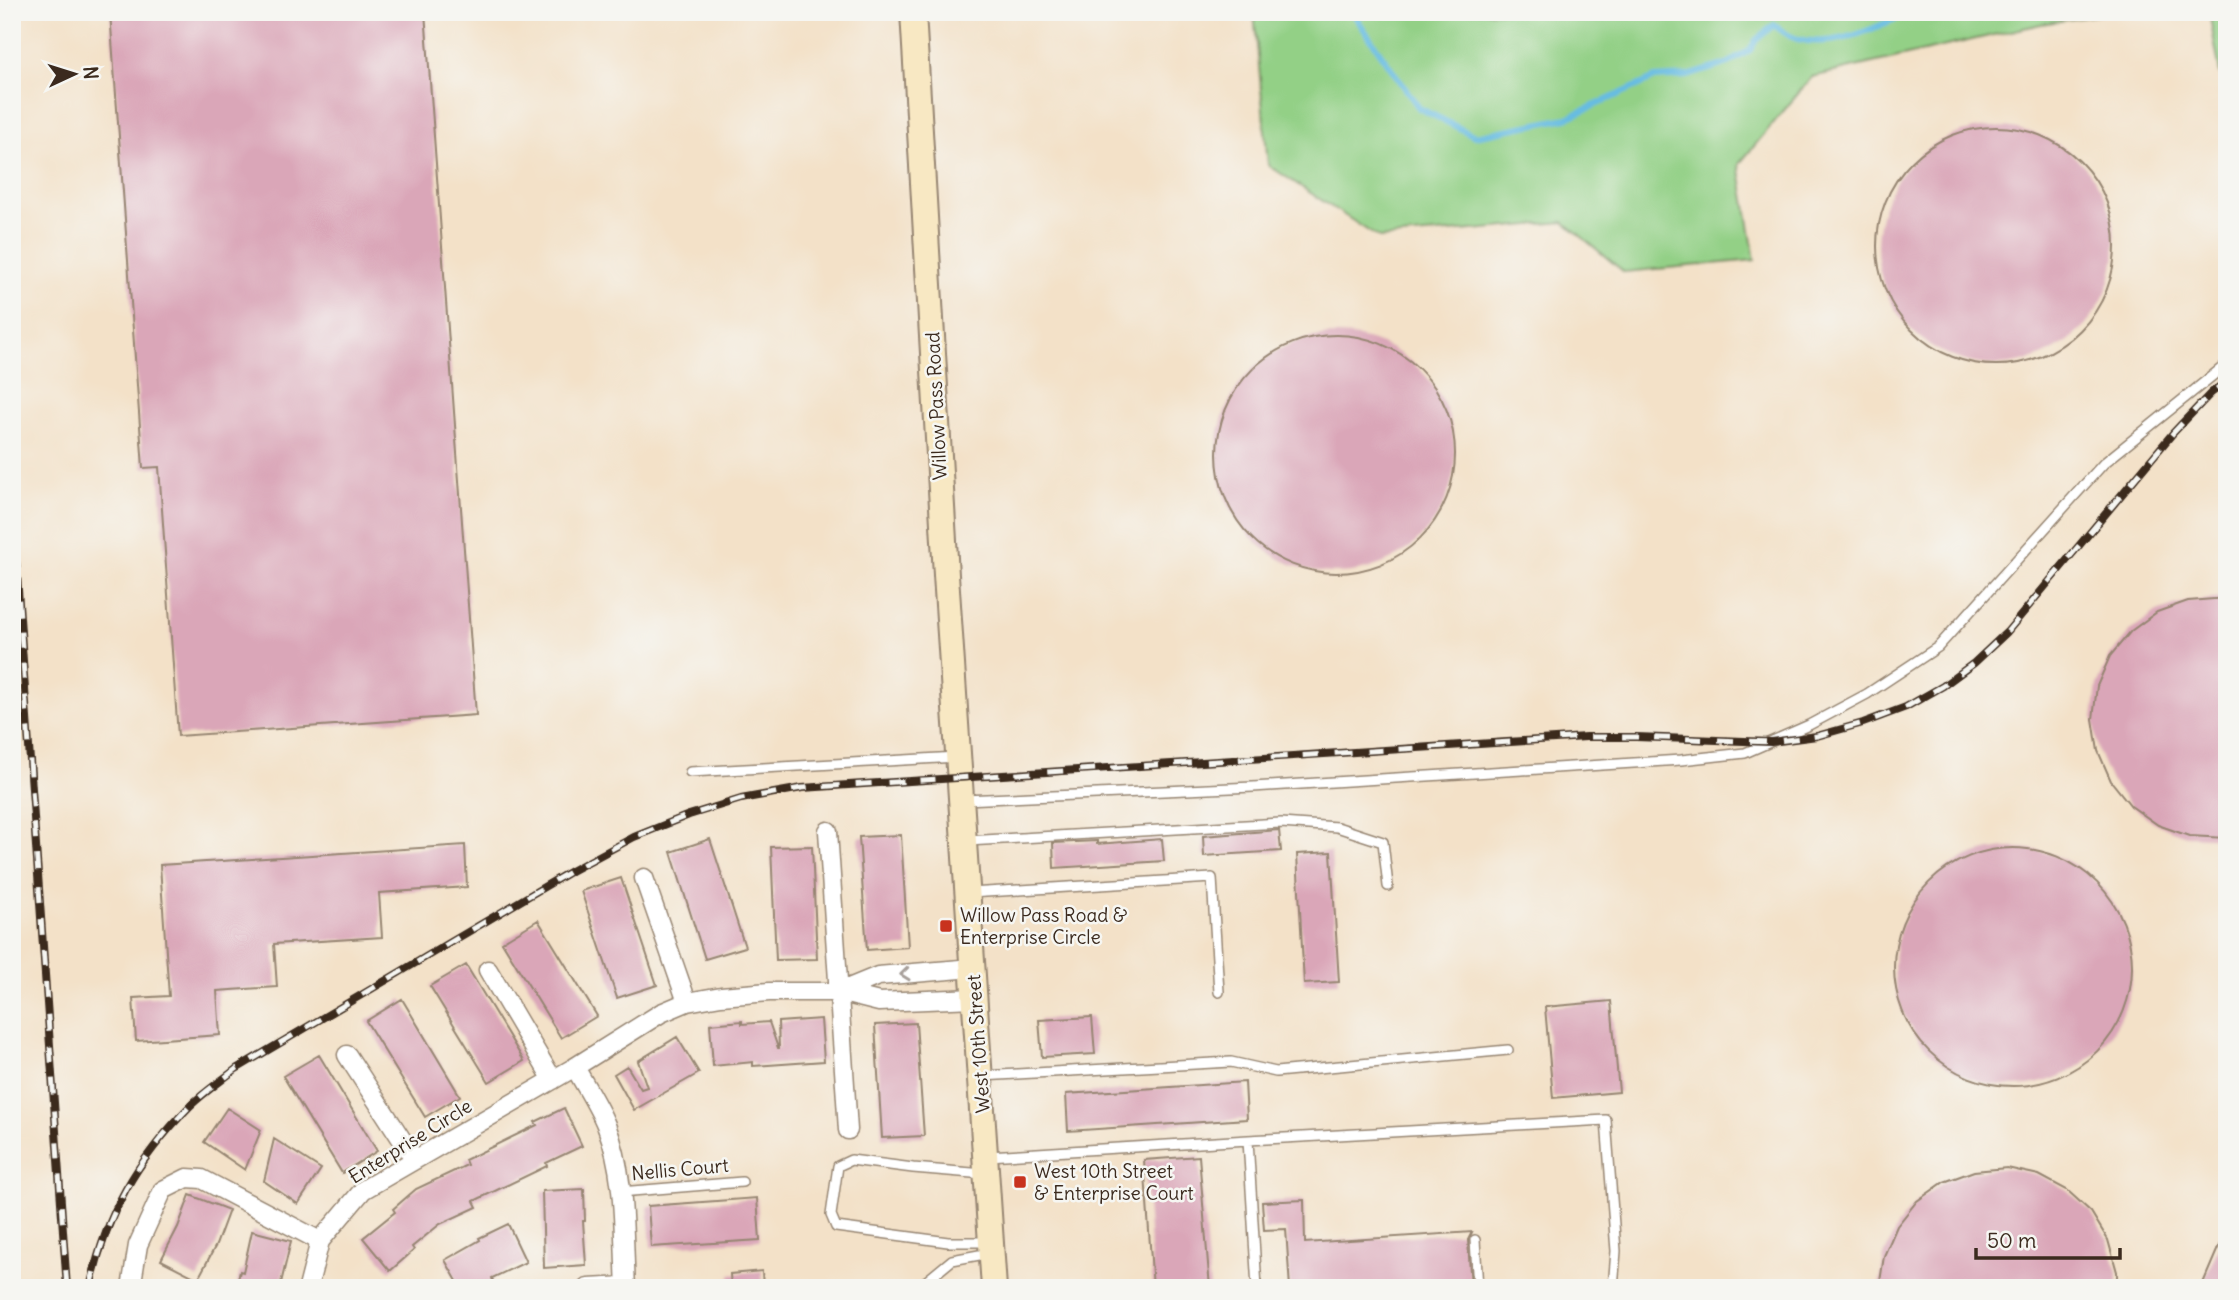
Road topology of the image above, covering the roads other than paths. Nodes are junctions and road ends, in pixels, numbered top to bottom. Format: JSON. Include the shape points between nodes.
{"nodes":[{"id":1,"x":913,"y":12,"type":"edge"},
{"id":2,"x":2227,"y":364,"type":"edge"},
{"id":3,"x":959,"y":757,"type":"junction"},
{"id":4,"x":690,"y":772,"type":"dead end"},
{"id":5,"x":962,"y":800,"type":"junction"},
{"id":6,"x":828,"y":831,"type":"dead end"},
{"id":7,"x":965,"y":842,"type":"junction"},
{"id":8,"x":644,"y":878,"type":"dead end"},
{"id":9,"x":1388,"y":886,"type":"dead end"},
{"id":10,"x":968,"y":893,"type":"junction"},
{"id":11,"x":973,"y":968,"type":"junction"},
{"id":12,"x":488,"y":970,"type":"dead end"},
{"id":13,"x":839,"y":992,"type":"junction"},
{"id":14,"x":1219,"y":992,"type":"dead end"},
{"id":15,"x":975,"y":998,"type":"junction"},
{"id":16,"x":687,"y":1002,"type":"junction"},
{"id":17,"x":1508,"y":1050,"type":"dead end"},
{"id":18,"x":347,"y":1055,"type":"dead end"},
{"id":19,"x":575,"y":1067,"type":"junction"},
{"id":20,"x":980,"y":1076,"type":"junction"},
{"id":21,"x":552,"y":1080,"type":"junction"},
{"id":22,"x":848,"y":1130,"type":"dead end"},
{"id":23,"x":1248,"y":1140,"type":"junction"},
{"id":24,"x":415,"y":1160,"type":"junction"},
{"id":25,"x":986,"y":1165,"type":"junction"},
{"id":26,"x":742,"y":1182,"type":"dead end"},
{"id":27,"x":620,"y":1192,"type":"junction"},
{"id":28,"x":1475,"y":1240,"type":"dead end"},
{"id":29,"x":320,"y":1241,"type":"junction"},
{"id":30,"x":991,"y":1248,"type":"junction"},
{"id":31,"x":626,"y":1287,"type":"edge"},
{"id":32,"x":131,"y":1288,"type":"edge"},
{"id":33,"x":308,"y":1288,"type":"edge"},
{"id":34,"x":588,"y":1288,"type":"edge"},
{"id":35,"x":918,"y":1288,"type":"edge"},
{"id":36,"x":994,"y":1288,"type":"edge"},
{"id":37,"x":1257,"y":1288,"type":"edge"},
{"id":38,"x":1478,"y":1288,"type":"edge"},
{"id":39,"x":1613,"y":1288,"type":"edge"}],
"edges":[{"from":1,"to":3,"type":"main road","name":"Willow Pass Road"},
{"from":2,"to":5,"type":"lane","via":[[2105,463],[1938,647],[1867,694],[1745,753],[1294,784]]},
{"from":3,"to":4,"type":"lane"},
{"from":3,"to":5,"type":"main road","name":"Willow Pass Road"},
{"from":5,"to":7,"type":"main road","name":"West 10th Street"},
{"from":6,"to":13,"type":"street"},
{"from":7,"to":9,"type":"lane","via":[[1281,823],[1337,827],[1383,842]]},
{"from":7,"to":10,"type":"main road","name":"West 10th Street"},
{"from":8,"to":16,"type":"street"},
{"from":10,"to":11,"type":"main road","name":"West 10th Street"},
{"from":10,"to":14,"type":"lane","via":[[1212,878]]},
{"from":11,"to":13,"type":"street","name":"Enterprise Circle","one_way":true,"via":[[878,976]]},
{"from":11,"to":15,"type":"main road","name":"West 10th Street"},
{"from":12,"to":21,"type":"street"},
{"from":13,"to":15,"type":"street","name":"Enterprise Circle","via":[[879,1002]]},
{"from":13,"to":16,"type":"street","name":"Enterprise Circle","via":[[769,992]]},
{"from":13,"to":22,"type":"street"},
{"from":15,"to":20,"type":"main road","name":"West 10th Street"},
{"from":16,"to":19,"type":"street","name":"Enterprise Circle"},
{"from":17,"to":20,"type":"lane","via":[[1276,1072],[1231,1062]]},
{"from":18,"to":24,"type":"street"},
{"from":19,"to":21,"type":"street","name":"Enterprise Circle"},
{"from":19,"to":27,"type":"street","via":[[605,1124]]},
{"from":20,"to":25,"type":"main road","name":"West 10th Street"},
{"from":21,"to":24,"type":"street","name":"Enterprise Circle"},
{"from":23,"to":25,"type":"lane"},
{"from":23,"to":37,"type":"lane"},
{"from":23,"to":39,"type":"lane","via":[[1606,1120],[1616,1251]]},
{"from":24,"to":29,"type":"street","name":"Enterprise Circle","via":[[363,1190]]},
{"from":25,"to":30,"type":"main road","name":"West 10th Street"},
{"from":25,"to":30,"type":"lane","via":[[913,1168],[851,1160],[838,1166],[831,1215],[836,1227]]},
{"from":26,"to":27,"type":"lane","name":"Nellis Court"},
{"from":27,"to":31,"type":"street"},
{"from":28,"to":38,"type":"lane"},
{"from":29,"to":32,"type":"street","via":[[202,1179],[187,1178],[163,1189],[138,1245]]},
{"from":29,"to":33,"type":"street","name":"Enterprise Circle"},
{"from":30,"to":35,"type":"lane","via":[[952,1260]]},
{"from":30,"to":36,"type":"main road","name":"West 10th Street"},
{"from":31,"to":34,"type":"street"}]}
